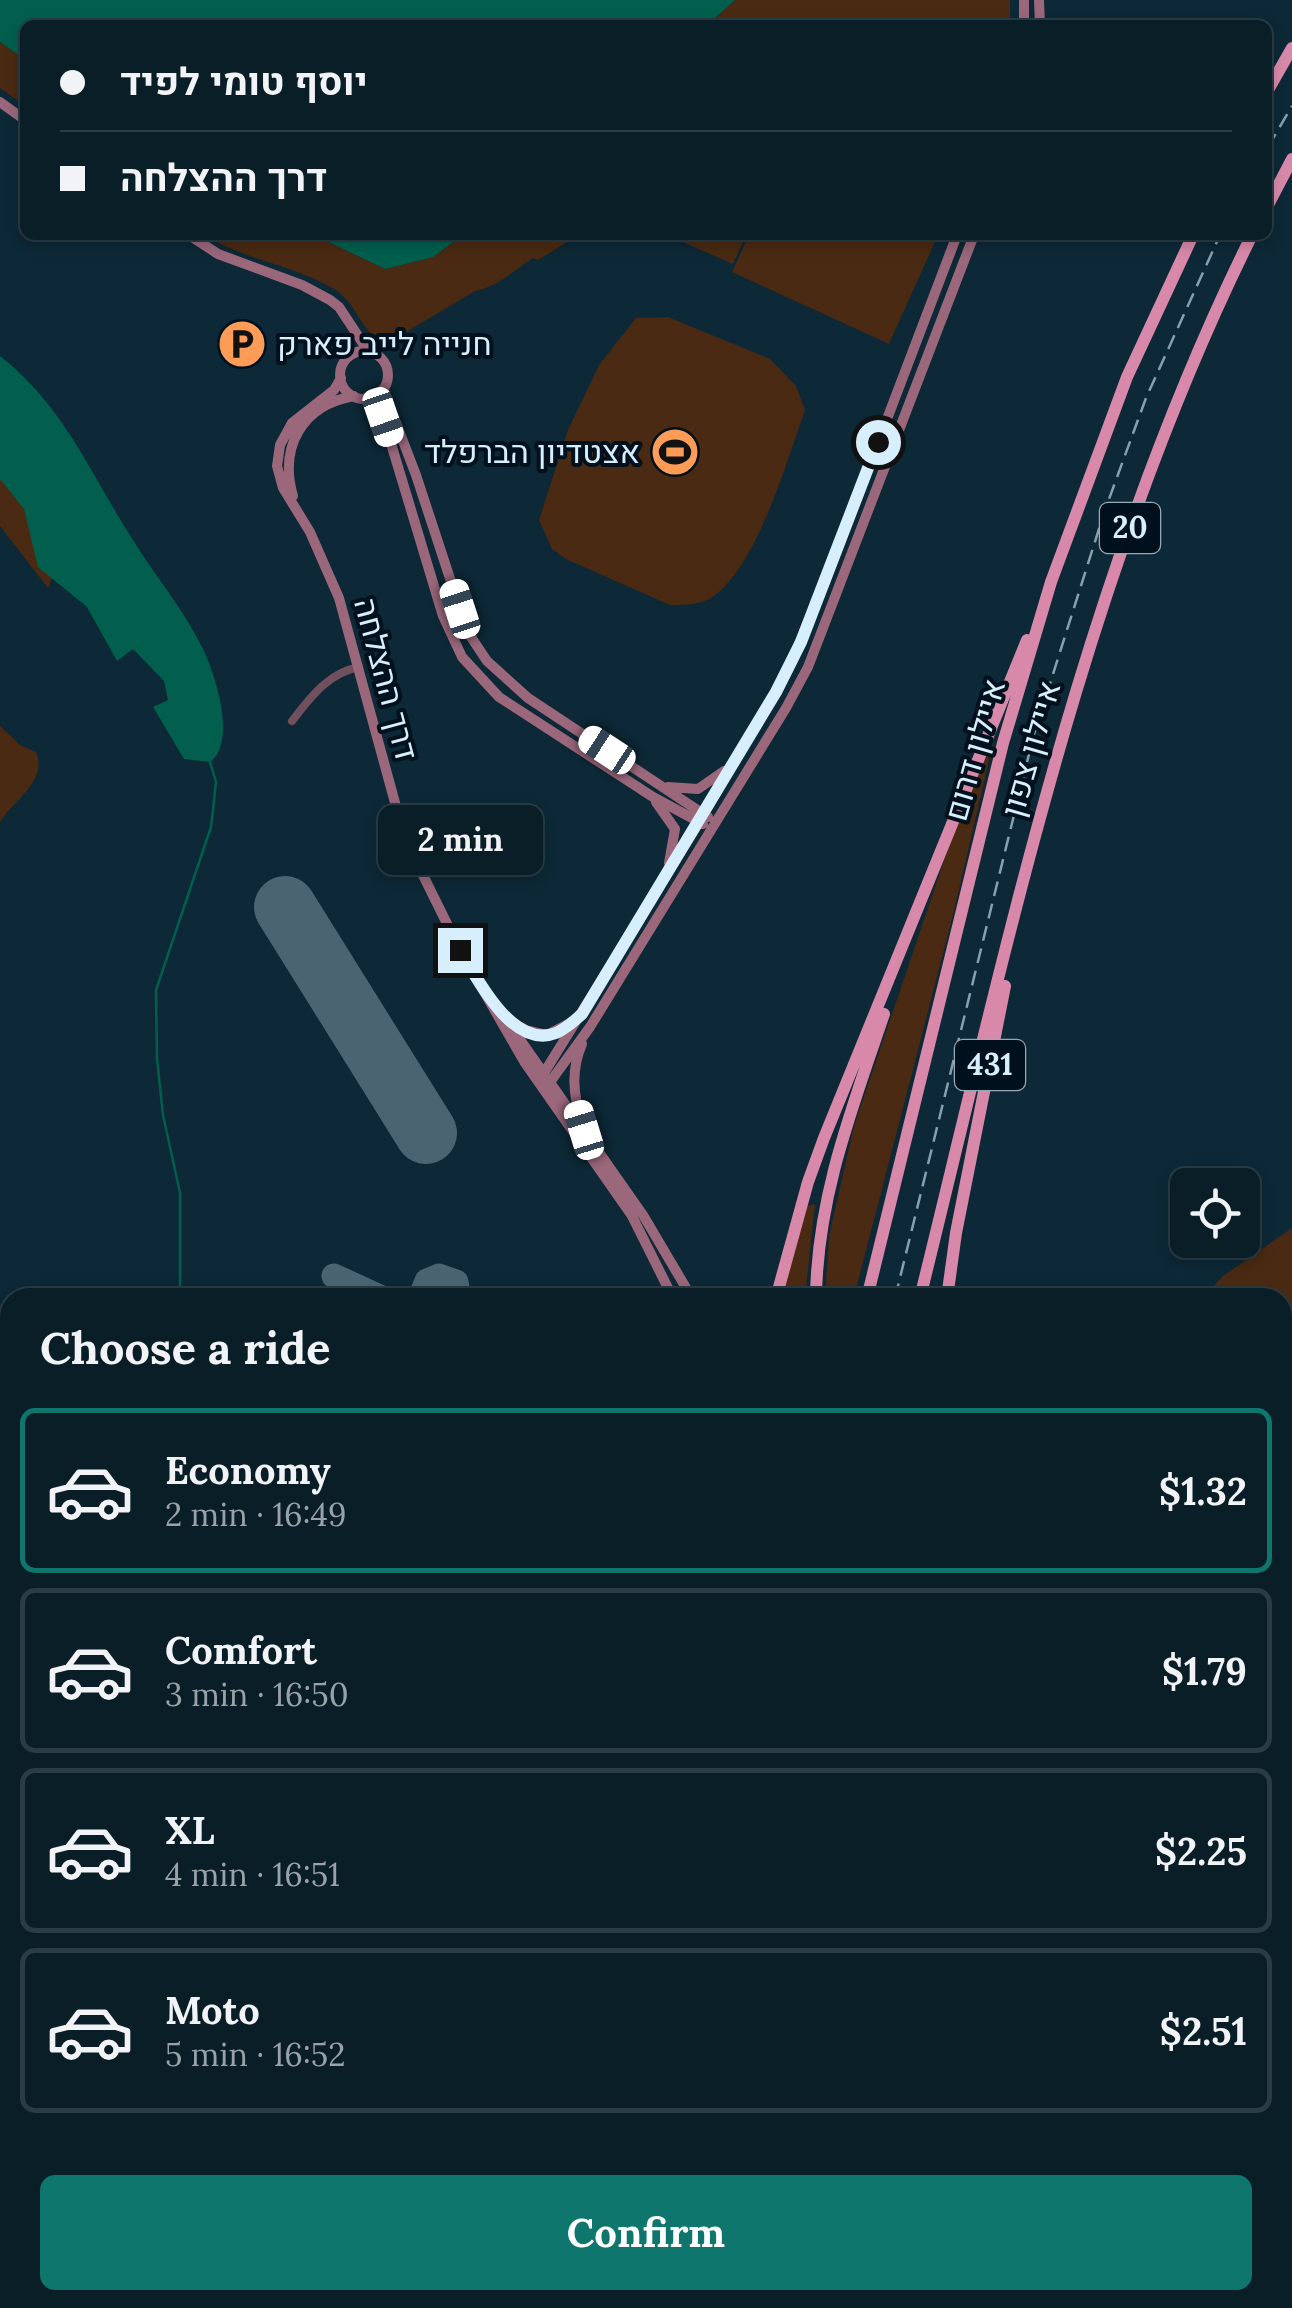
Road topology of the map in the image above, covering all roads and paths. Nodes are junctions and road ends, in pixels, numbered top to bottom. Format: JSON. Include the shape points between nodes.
{"nodes":[{"id":1,"x":1292,"y":48,"type":"edge"},
{"id":2,"x":1272,"y":83,"type":"edge"},
{"id":3,"x":1292,"y":158,"type":"edge"},
{"id":4,"x":1272,"y":197,"type":"edge"},
{"id":5,"x":198,"y":240,"type":"edge"},
{"id":6,"x":955,"y":240,"type":"edge"},
{"id":7,"x":972,"y":240,"type":"edge"},
{"id":8,"x":1191,"y":240,"type":"edge"},
{"id":9,"x":1250,"y":240,"type":"edge"},
{"id":10,"x":346,"y":317,"type":"junction"},
{"id":11,"x":368,"y":351,"type":"junction"},
{"id":12,"x":348,"y":357,"type":"junction"},
{"id":13,"x":341,"y":378,"type":"junction"},
{"id":14,"x":383,"y":389,"type":"junction"},
{"id":15,"x":360,"y":397,"type":"junction"},
{"id":16,"x":296,"y":507,"type":"junction"},
{"id":17,"x":1051,"y":582,"type":"junction"},
{"id":18,"x":359,"y":667,"type":"junction"},
{"id":19,"x":292,"y":722,"type":"dead end"},
{"id":20,"x":733,"y":764,"type":"junction"},
{"id":21,"x":665,"y":786,"type":"junction"},
{"id":22,"x":653,"y":797,"type":"junction"},
{"id":23,"x":705,"y":812,"type":"junction"},
{"id":24,"x":698,"y":824,"type":"junction"},
{"id":25,"x":714,"y":826,"type":"junction"},
{"id":26,"x":1035,"y":832,"type":"junction"},
{"id":27,"x":667,"y":874,"type":"junction"},
{"id":28,"x":913,"y":927,"type":"junction"},
{"id":29,"x":474,"y":975,"type":"junction"},
{"id":30,"x":582,"y":1014,"type":"junction"},
{"id":31,"x":505,"y":1018,"type":"junction"},
{"id":32,"x":590,"y":1026,"type":"junction"},
{"id":33,"x":545,"y":1081,"type":"junction"},
{"id":34,"x":584,"y":1130,"type":"junction"},
{"id":35,"x":668,"y":1288,"type":"edge"},
{"id":36,"x":686,"y":1288,"type":"edge"},
{"id":37,"x":779,"y":1288,"type":"edge"},
{"id":38,"x":816,"y":1288,"type":"edge"},
{"id":39,"x":869,"y":1288,"type":"edge"},
{"id":40,"x":922,"y":1288,"type":"edge"},
{"id":41,"x":948,"y":1288,"type":"edge"}],
"edges":[{"from":1,"to":2,"type":"highway"},
{"from":3,"to":4,"type":"highway"},
{"from":5,"to":10,"type":"street","via":[[317,292]]},
{"from":6,"to":20,"type":"street","via":[[801,642]]},
{"from":7,"to":25,"type":"street","via":[[808,667]]},
{"from":8,"to":17,"type":"highway","name":"איילון דרום","number":"20","via":[[1126,377]]},
{"from":9,"to":26,"type":"highway","name":"איילון צפון","number":"20","via":[[1156,456],[1070,706]]},
{"from":10,"to":11,"type":"street"},
{"from":10,"to":12,"type":"street"},
{"from":11,"to":12,"type":"street"},
{"from":11,"to":14,"type":"street","via":[[387,367]]},
{"from":12,"to":13,"type":"street"},
{"from":13,"to":15,"type":"street"},
{"from":13,"to":16,"type":"street","name":"דרך ההצלחה","via":[[292,423],[280,445],[279,475]]},
{"from":14,"to":15,"type":"street"},
{"from":14,"to":21,"type":"street","via":[[460,609],[487,661],[528,698]]},
{"from":15,"to":16,"type":"street","name":"דרך ההצלחה","via":[[328,404],[293,441],[287,464]]},
{"from":15,"to":22,"type":"street","via":[[383,417],[443,616],[462,657],[519,712]]},
{"from":16,"to":18,"type":"street","name":"דרך ההצלחה","via":[[339,598]]},
{"from":17,"to":28,"type":"highway"},
{"from":17,"to":39,"type":"highway","name":"איילון דרום","number":"20","via":[[998,762]]},
{"from":18,"to":19,"type":"street","via":[[325,682]]},
{"from":18,"to":29,"type":"street","name":"דרך ההצלחה","via":[[396,810]]},
{"from":20,"to":21,"type":"street","via":[[698,789]]},
{"from":20,"to":23,"type":"street"},
{"from":21,"to":23,"type":"street"},
{"from":22,"to":24,"type":"street"},
{"from":22,"to":27,"type":"street","via":[[675,829]]},
{"from":23,"to":24,"type":"street"},
{"from":23,"to":25,"type":"street"},
{"from":24,"to":25,"type":"street"},
{"from":24,"to":27,"type":"street"},
{"from":25,"to":32,"type":"street"},
{"from":26,"to":40,"type":"highway","name":"איילון צפון","number":"20"},
{"from":26,"to":41,"type":"highway","number":"431"},
{"from":27,"to":30,"type":"street"},
{"from":28,"to":37,"type":"highway","via":[[824,1138]]},
{"from":28,"to":38,"type":"highway","via":[[828,1188]]},
{"from":29,"to":31,"type":"street","name":"דרך ההצלחה"},
{"from":29,"to":33,"type":"street","name":"דרך ההצלחה","via":[[525,1063]]},
{"from":30,"to":31,"type":"street","via":[[547,1035]]},
{"from":30,"to":33,"type":"street"},
{"from":31,"to":33,"type":"street","name":"דרך ההצלחה"},
{"from":32,"to":33,"type":"street"},
{"from":32,"to":34,"type":"street","via":[[574,1068]]},
{"from":33,"to":34,"type":"street","name":"דרך ההצלחה"},
{"from":33,"to":35,"type":"street","name":"דרך ההצלחה","via":[[632,1216]]},
{"from":34,"to":36,"type":"street","name":"דרך ההצלחה"}]}
